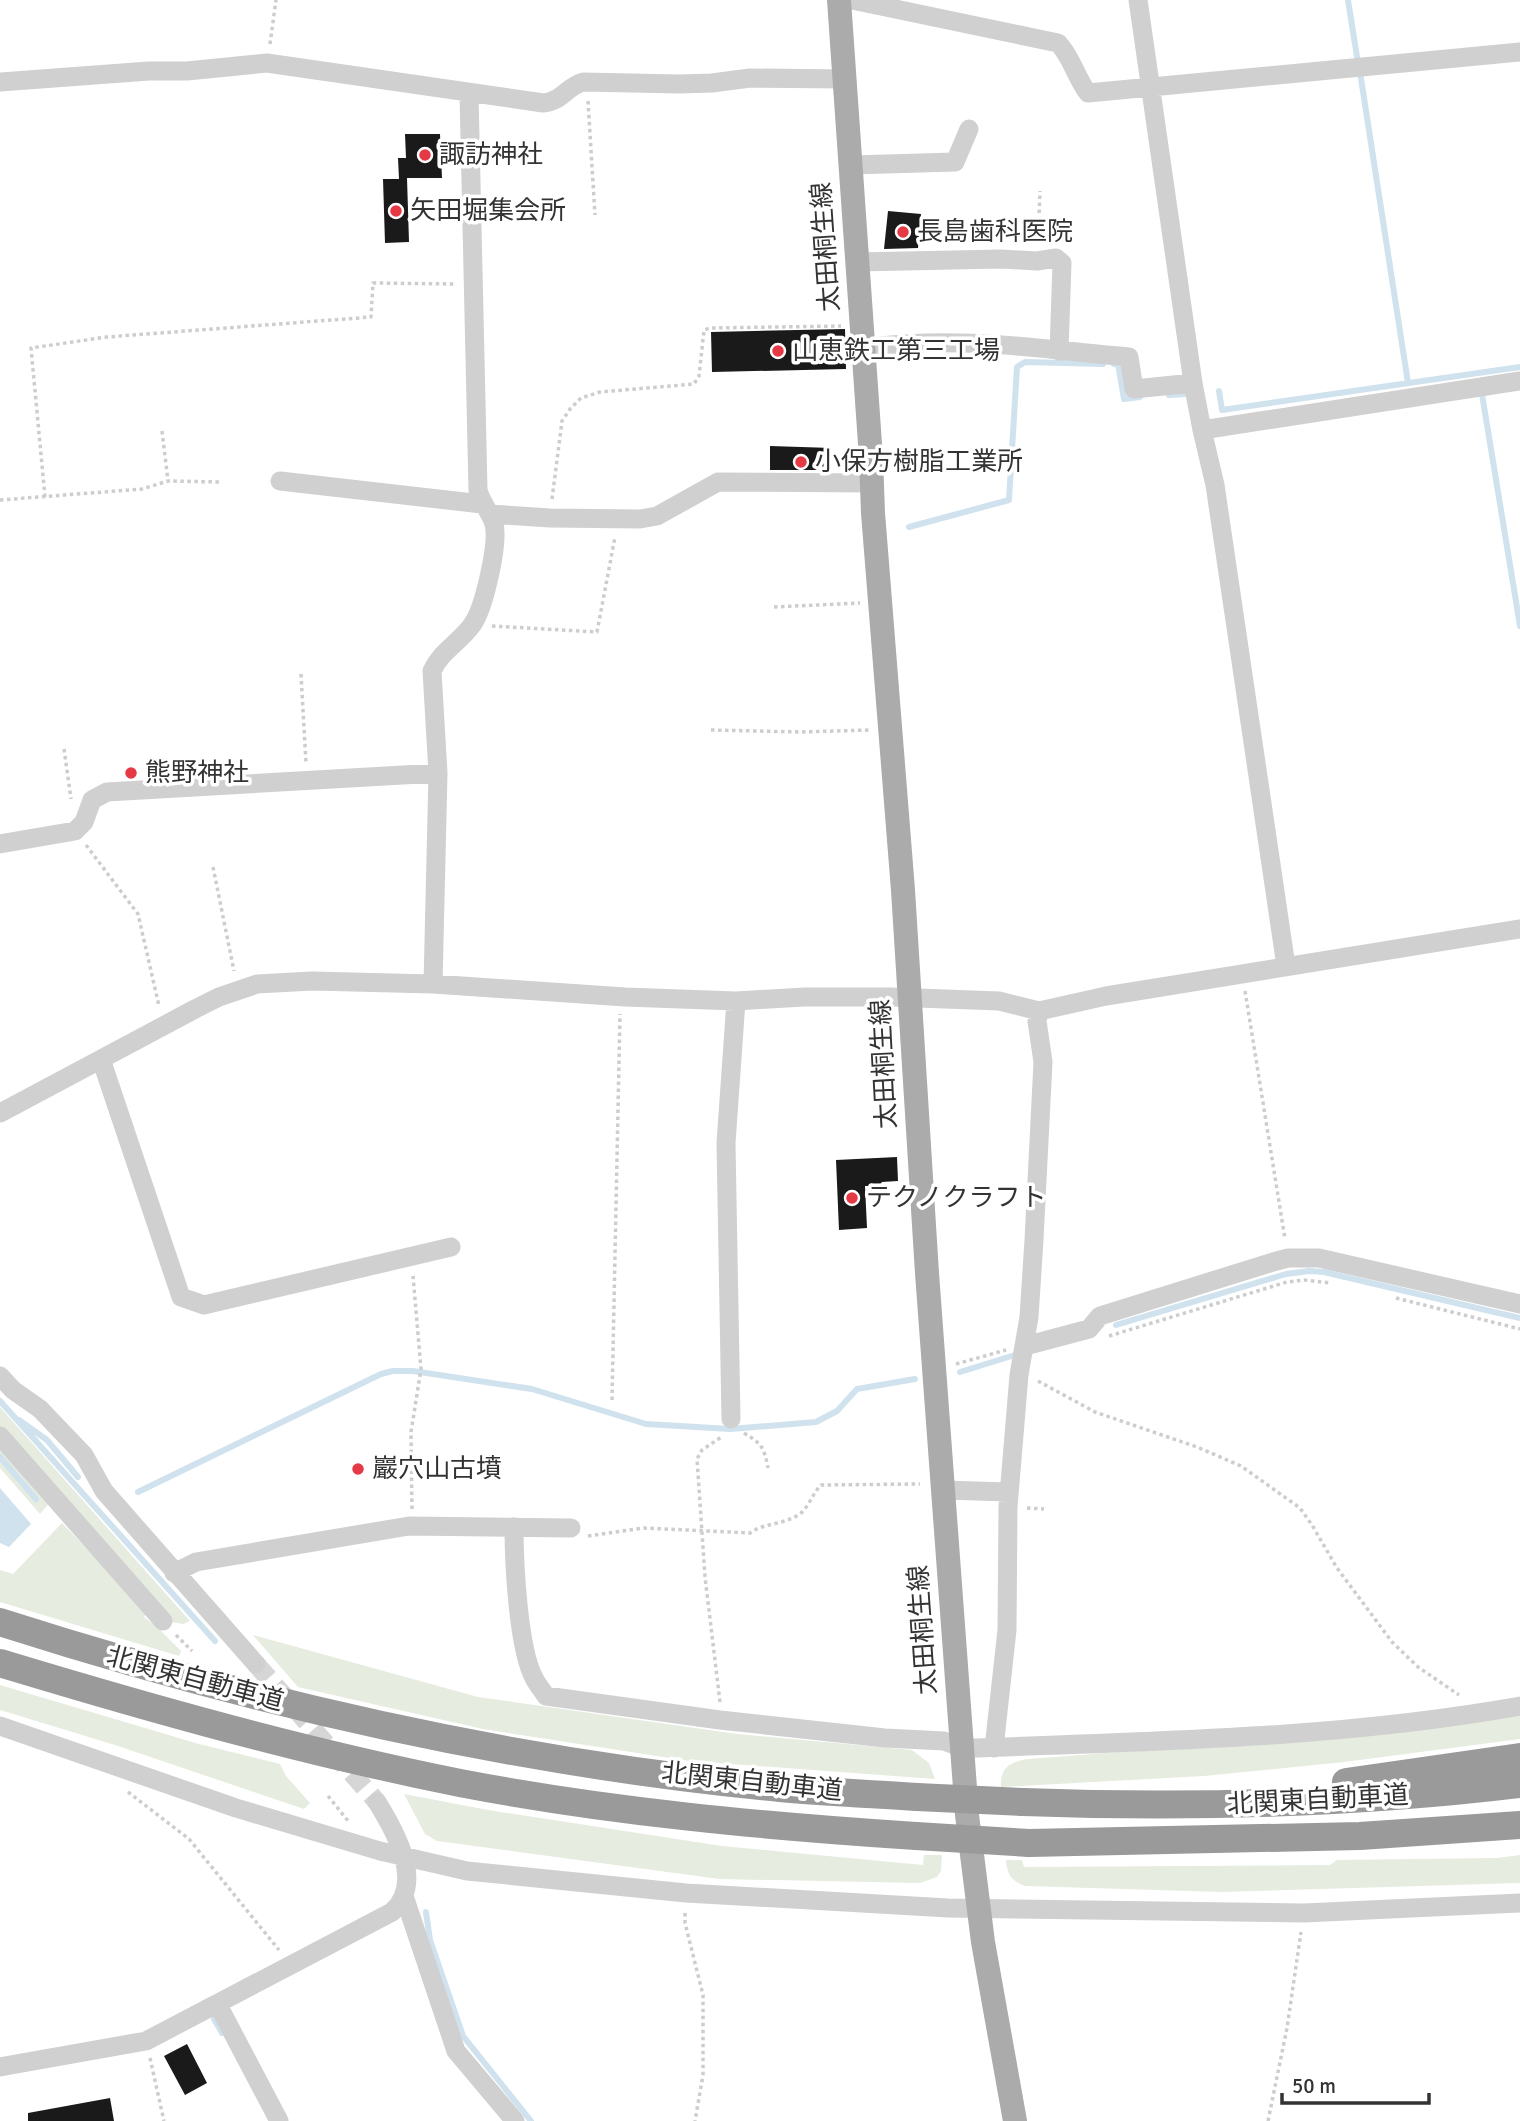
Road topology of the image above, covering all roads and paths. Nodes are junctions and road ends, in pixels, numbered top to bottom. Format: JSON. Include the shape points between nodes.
{"nodes":[{"id":1,"x":276,"y":0,"type":"edge"},
{"id":2,"x":839,"y":0,"type":"edge"},
{"id":3,"x":852,"y":0,"type":"edge"},
{"id":4,"x":1138,"y":0,"type":"edge"},
{"id":5,"x":1520,"y":52,"type":"edge"},
{"id":6,"x":267,"y":63,"type":"junction"},
{"id":7,"x":846,"y":79,"type":"junction"},
{"id":8,"x":0,"y":82,"type":"edge"},
{"id":9,"x":587,"y":82,"type":"junction"},
{"id":10,"x":1151,"y":89,"type":"junction"},
{"id":11,"x":469,"y":94,"type":"junction"},
{"id":12,"x":969,"y":129,"type":"dead end"},
{"id":13,"x":851,"y":164,"type":"junction"},
{"id":14,"x":1041,"y":191,"type":"dead end"},
{"id":15,"x":594,"y":215,"type":"dead end"},
{"id":16,"x":1037,"y":261,"type":"junction"},
{"id":17,"x":857,"y":262,"type":"junction"},
{"id":18,"x":472,"y":284,"type":"junction"},
{"id":19,"x":862,"y":338,"type":"junction"},
{"id":20,"x":1059,"y":351,"type":"junction"},
{"id":21,"x":1520,"y":381,"type":"edge"},
{"id":22,"x":1193,"y":383,"type":"junction"},
{"id":23,"x":1202,"y":430,"type":"junction"},
{"id":24,"x":162,"y":431,"type":"dead end"},
{"id":25,"x":168,"y":481,"type":"junction"},
{"id":26,"x":280,"y":481,"type":"dead end"},
{"id":27,"x":220,"y":482,"type":"dead end"},
{"id":28,"x":872,"y":483,"type":"junction"},
{"id":29,"x":45,"y":497,"type":"junction"},
{"id":30,"x":0,"y":500,"type":"edge"},
{"id":31,"x":486,"y":509,"type":"junction"},
{"id":32,"x":550,"y":518,"type":"junction"},
{"id":33,"x":618,"y":519,"type":"junction"},
{"id":34,"x":880,"y":603,"type":"junction"},
{"id":35,"x":774,"y":607,"type":"dead end"},
{"id":36,"x":472,"y":625,"type":"junction"},
{"id":37,"x":301,"y":674,"type":"dead end"},
{"id":38,"x":890,"y":729,"type":"junction"},
{"id":39,"x":711,"y":730,"type":"dead end"},
{"id":40,"x":64,"y":749,"type":"dead end"},
{"id":41,"x":438,"y":772,"type":"junction"},
{"id":42,"x":307,"y":779,"type":"junction"},
{"id":43,"x":75,"y":831,"type":"junction"},
{"id":44,"x":0,"y":844,"type":"edge"},
{"id":45,"x":212,"y":867,"type":"dead end"},
{"id":46,"x":1520,"y":929,"type":"edge"},
{"id":47,"x":1286,"y":966,"type":"junction"},
{"id":48,"x":1242,"y":976,"type":"junction"},
{"id":49,"x":433,"y":984,"type":"junction"},
{"id":50,"x":238,"y":990,"type":"junction"},
{"id":51,"x":625,"y":997,"type":"junction"},
{"id":52,"x":910,"y":998,"type":"junction"},
{"id":53,"x":736,"y":1001,"type":"junction"},
{"id":54,"x":1039,"y":1011,"type":"junction"},
{"id":55,"x":171,"y":1023,"type":"junction"},
{"id":56,"x":101,"y":1059,"type":"junction"},
{"id":57,"x":1,"y":1107,"type":"edge"},
{"id":58,"x":451,"y":1247,"type":"dead end"},
{"id":59,"x":412,"y":1257,"type":"junction"},
{"id":60,"x":1288,"y":1258,"type":"junction"},
{"id":61,"x":1334,"y":1283,"type":"dead end"},
{"id":62,"x":1388,"y":1296,"type":"dead end"},
{"id":63,"x":1520,"y":1304,"type":"edge"},
{"id":64,"x":1094,"y":1323,"type":"junction"},
{"id":65,"x":1520,"y":1329,"type":"edge"},
{"id":66,"x":1025,"y":1346,"type":"junction"},
{"id":67,"x":948,"y":1366,"type":"dead end"},
{"id":68,"x":1019,"y":1375,"type":"junction"},
{"id":69,"x":0,"y":1376,"type":"edge"},
{"id":70,"x":612,"y":1400,"type":"dead end"},
{"id":71,"x":731,"y":1422,"type":"junction"},
{"id":72,"x":0,"y":1436,"type":"edge"},
{"id":73,"x":768,"y":1468,"type":"dead end"},
{"id":74,"x":936,"y":1487,"type":"junction"},
{"id":75,"x":1009,"y":1492,"type":"junction"},
{"id":76,"x":412,"y":1526,"type":"junction"},
{"id":77,"x":514,"y":1527,"type":"junction"},
{"id":78,"x":701,"y":1530,"type":"junction"},
{"id":79,"x":576,"y":1532,"type":"joint"},
{"id":80,"x":174,"y":1573,"type":"junction"},
{"id":81,"x":163,"y":1621,"type":"dead end"},
{"id":82,"x":0,"y":1622,"type":"edge"},
{"id":83,"x":0,"y":1663,"type":"edge"},
{"id":84,"x":256,"y":1664,"type":"tunnel mouth"},
{"id":85,"x":1520,"y":1706,"type":"edge"},
{"id":86,"x":1486,"y":1712,"type":"junction"},
{"id":87,"x":720,"y":1720,"type":"junction"},
{"id":88,"x":0,"y":1726,"type":"edge"},
{"id":89,"x":962,"y":1748,"type":"junction"},
{"id":90,"x":994,"y":1748,"type":"junction"},
{"id":91,"x":1520,"y":1757,"type":"edge"},
{"id":92,"x":1520,"y":1784,"type":"edge"},
{"id":93,"x":126,"y":1790,"type":"dead end"},
{"id":94,"x":328,"y":1796,"type":"dead end"},
{"id":95,"x":377,"y":1802,"type":"tunnel mouth"},
{"id":96,"x":1092,"y":1804,"type":"junction"},
{"id":97,"x":351,"y":1824,"type":"dead end"},
{"id":98,"x":1520,"y":1825,"type":"edge"},
{"id":99,"x":403,"y":1856,"type":"junction"},
{"id":100,"x":686,"y":1893,"type":"junction"},
{"id":101,"x":404,"y":1896,"type":"junction"},
{"id":102,"x":1520,"y":1903,"type":"edge"},
{"id":103,"x":978,"y":1908,"type":"junction"},
{"id":104,"x":1304,"y":1913,"type":"junction"},
{"id":105,"x":291,"y":1966,"type":"junction"},
{"id":106,"x":218,"y":2005,"type":"junction"},
{"id":107,"x":146,"y":2040,"type":"junction"},
{"id":108,"x":0,"y":2067,"type":"edge"},
{"id":109,"x":164,"y":2121,"type":"edge"},
{"id":110,"x":279,"y":2121,"type":"edge"},
{"id":111,"x":515,"y":2121,"type":"edge"},
{"id":112,"x":695,"y":2121,"type":"edge"},
{"id":113,"x":1015,"y":2121,"type":"edge"},
{"id":114,"x":1268,"y":2121,"type":"edge"}],
"edges":[{"from":1,"to":6,"type":"path"},
{"from":2,"to":7,"type":"main road","name":"太田桐生線"},
{"from":3,"to":10,"type":"street","via":[[1058,43],[1088,93]]},
{"from":4,"to":10,"type":"street"},
{"from":5,"to":10,"type":"street"},
{"from":6,"to":8,"type":"street"},
{"from":6,"to":11,"type":"street"},
{"from":7,"to":9,"type":"street"},
{"from":7,"to":13,"type":"main road","name":"太田桐生線"},
{"from":9,"to":11,"type":"street","via":[[549,103]]},
{"from":9,"to":15,"type":"path"},
{"from":10,"to":22,"type":"street"},
{"from":11,"to":18,"type":"street"},
{"from":12,"to":13,"type":"street","via":[[955,162]]},
{"from":13,"to":17,"type":"main road","name":"太田桐生線"},
{"from":14,"to":16,"type":"path"},
{"from":16,"to":17,"type":"street"},
{"from":16,"to":20,"type":"street","via":[[1056,258],[1062,263]]},
{"from":17,"to":19,"type":"main road","name":"太田桐生線"},
{"from":18,"to":29,"type":"path","via":[[373,284],[371,317],[107,337],[31,348]]},
{"from":18,"to":31,"type":"street","via":[[478,490]]},
{"from":19,"to":20,"type":"street","via":[[878,345],[1004,343]]},
{"from":19,"to":28,"type":"main road","name":"太田桐生線"},
{"from":19,"to":32,"type":"path","via":[[710,328],[704,330],[694,384],[600,392],[581,398],[562,421]]},
{"from":20,"to":22,"type":"street","via":[[1129,357],[1134,389]]},
{"from":21,"to":23,"type":"street"},
{"from":22,"to":23,"type":"street"},
{"from":23,"to":47,"type":"street","via":[[1217,498]]},
{"from":24,"to":25,"type":"path"},
{"from":25,"to":27,"type":"path"},
{"from":25,"to":29,"type":"path","via":[[142,489]]},
{"from":26,"to":31,"type":"street"},
{"from":28,"to":33,"type":"street","via":[[727,480],[709,485],[657,516]]},
{"from":28,"to":34,"type":"main road","name":"太田桐生線"},
{"from":29,"to":30,"type":"path"},
{"from":31,"to":32,"type":"street"},
{"from":31,"to":36,"type":"street","via":[[495,534],[483,601]]},
{"from":32,"to":33,"type":"street"},
{"from":33,"to":36,"type":"path","via":[[597,632]]},
{"from":34,"to":35,"type":"path"},
{"from":34,"to":38,"type":"main road","name":"太田桐生線"},
{"from":36,"to":41,"type":"street","via":[[432,671]]},
{"from":37,"to":42,"type":"path"},
{"from":38,"to":39,"type":"path"},
{"from":38,"to":52,"type":"main road","name":"太田桐生線"},
{"from":40,"to":43,"type":"path"},
{"from":41,"to":42,"type":"street"},
{"from":41,"to":49,"type":"street"},
{"from":42,"to":43,"type":"street","via":[[107,792],[92,800]]},
{"from":43,"to":44,"type":"street"},
{"from":43,"to":55,"type":"path","via":[[138,914]]},
{"from":45,"to":50,"type":"path"},
{"from":46,"to":47,"type":"street"},
{"from":47,"to":48,"type":"street"},
{"from":48,"to":54,"type":"street"},
{"from":48,"to":60,"type":"path"},
{"from":49,"to":50,"type":"street","via":[[312,981],[257,984]]},
{"from":49,"to":51,"type":"street"},
{"from":50,"to":55,"type":"street"},
{"from":51,"to":53,"type":"street"},
{"from":51,"to":70,"type":"path","via":[[620,1020]]},
{"from":52,"to":53,"type":"street"},
{"from":52,"to":54,"type":"street","via":[[999,1001]]},
{"from":52,"to":74,"type":"main road","name":"太田桐生線"},
{"from":53,"to":71,"type":"street","via":[[726,1143]]},
{"from":54,"to":66,"type":"street","via":[[1043,1062]]},
{"from":55,"to":56,"type":"street"},
{"from":56,"to":57,"type":"street"},
{"from":56,"to":59,"type":"street","via":[[181,1297],[204,1305]]},
{"from":58,"to":59,"type":"street"},
{"from":59,"to":76,"type":"path","via":[[421,1369],[411,1433]]},
{"from":60,"to":63,"type":"street","via":[[1355,1265]]},
{"from":60,"to":64,"type":"street","via":[[1100,1315]]},
{"from":61,"to":64,"type":"path","via":[[1287,1282],[1109,1336]]},
{"from":62,"to":65,"type":"path"},
{"from":64,"to":66,"type":"street","via":[[1089,1329]]},
{"from":66,"to":67,"type":"path"},
{"from":66,"to":68,"type":"street"},
{"from":68,"to":75,"type":"street"},
{"from":68,"to":86,"type":"path","via":[[1095,1412],[1241,1466],[1300,1508],[1392,1642],[1418,1667]]},
{"from":69,"to":80,"type":"street","via":[[84,1455],[104,1491]]},
{"from":71,"to":73,"type":"path","via":[[760,1443]]},
{"from":71,"to":78,"type":"path","via":[[726,1433],[697,1459]]},
{"from":72,"to":81,"type":"street"},
{"from":74,"to":75,"type":"street"},
{"from":74,"to":78,"type":"path","via":[[821,1485],[804,1511],[793,1518],[760,1526],[750,1534]]},
{"from":74,"to":89,"type":"main road","name":"太田桐生線"},
{"from":75,"to":90,"type":"street","via":[[1007,1630]]},
{"from":76,"to":77,"type":"street"},
{"from":76,"to":80,"type":"street","via":[[196,1562]]},
{"from":77,"to":79,"type":"street"},
{"from":77,"to":87,"type":"street","via":[[523,1636],[532,1676],[546,1696]]},
{"from":78,"to":79,"type":"path"},
{"from":78,"to":87,"type":"path"},
{"from":80,"to":84,"type":"street"},
{"from":82,"to":96,"type":"highway","name":"北関東自動車道","bridge":true,"via":[[120,1661],[278,1702],[468,1742],[767,1786]]},
{"from":83,"to":98,"type":"highway","name":"北関東自動車道","bridge":true,"via":[[284,1744],[461,1783],[706,1819],[1029,1843],[1347,1836]]},
{"from":85,"to":86,"type":"street"},
{"from":86,"to":90,"type":"street","via":[[1283,1734]]},
{"from":87,"to":89,"type":"street","via":[[944,1741]]},
{"from":88,"to":99,"type":"street","via":[[236,1808]]},
{"from":89,"to":90,"type":"street"},
{"from":89,"to":103,"type":"main road","name":"太田桐生線"},
{"from":91,"to":96,"type":"highway","via":[[1362,1782]]},
{"from":92,"to":96,"type":"highway","name":"北関東自動車道","via":[[1360,1800]]},
{"from":93,"to":105,"type":"path","via":[[189,1839]]},
{"from":94,"to":97,"type":"path"},
{"from":95,"to":99,"type":"street","via":[[397,1834]]},
{"from":99,"to":100,"type":"street","via":[[467,1871]]},
{"from":99,"to":101,"type":"street"},
{"from":100,"to":103,"type":"street"},
{"from":100,"to":112,"type":"path","via":[[685,1923],[703,1995],[703,2076]]},
{"from":101,"to":105,"type":"street","via":[[392,1912]]},
{"from":101,"to":111,"type":"street","via":[[456,2051]]},
{"from":102,"to":104,"type":"street"},
{"from":103,"to":104,"type":"street"},
{"from":103,"to":113,"type":"main road","name":"太田桐生線"},
{"from":104,"to":114,"type":"path"},
{"from":105,"to":106,"type":"street"},
{"from":106,"to":107,"type":"street"},
{"from":106,"to":110,"type":"street"},
{"from":107,"to":108,"type":"street"},
{"from":107,"to":109,"type":"path"}]}
